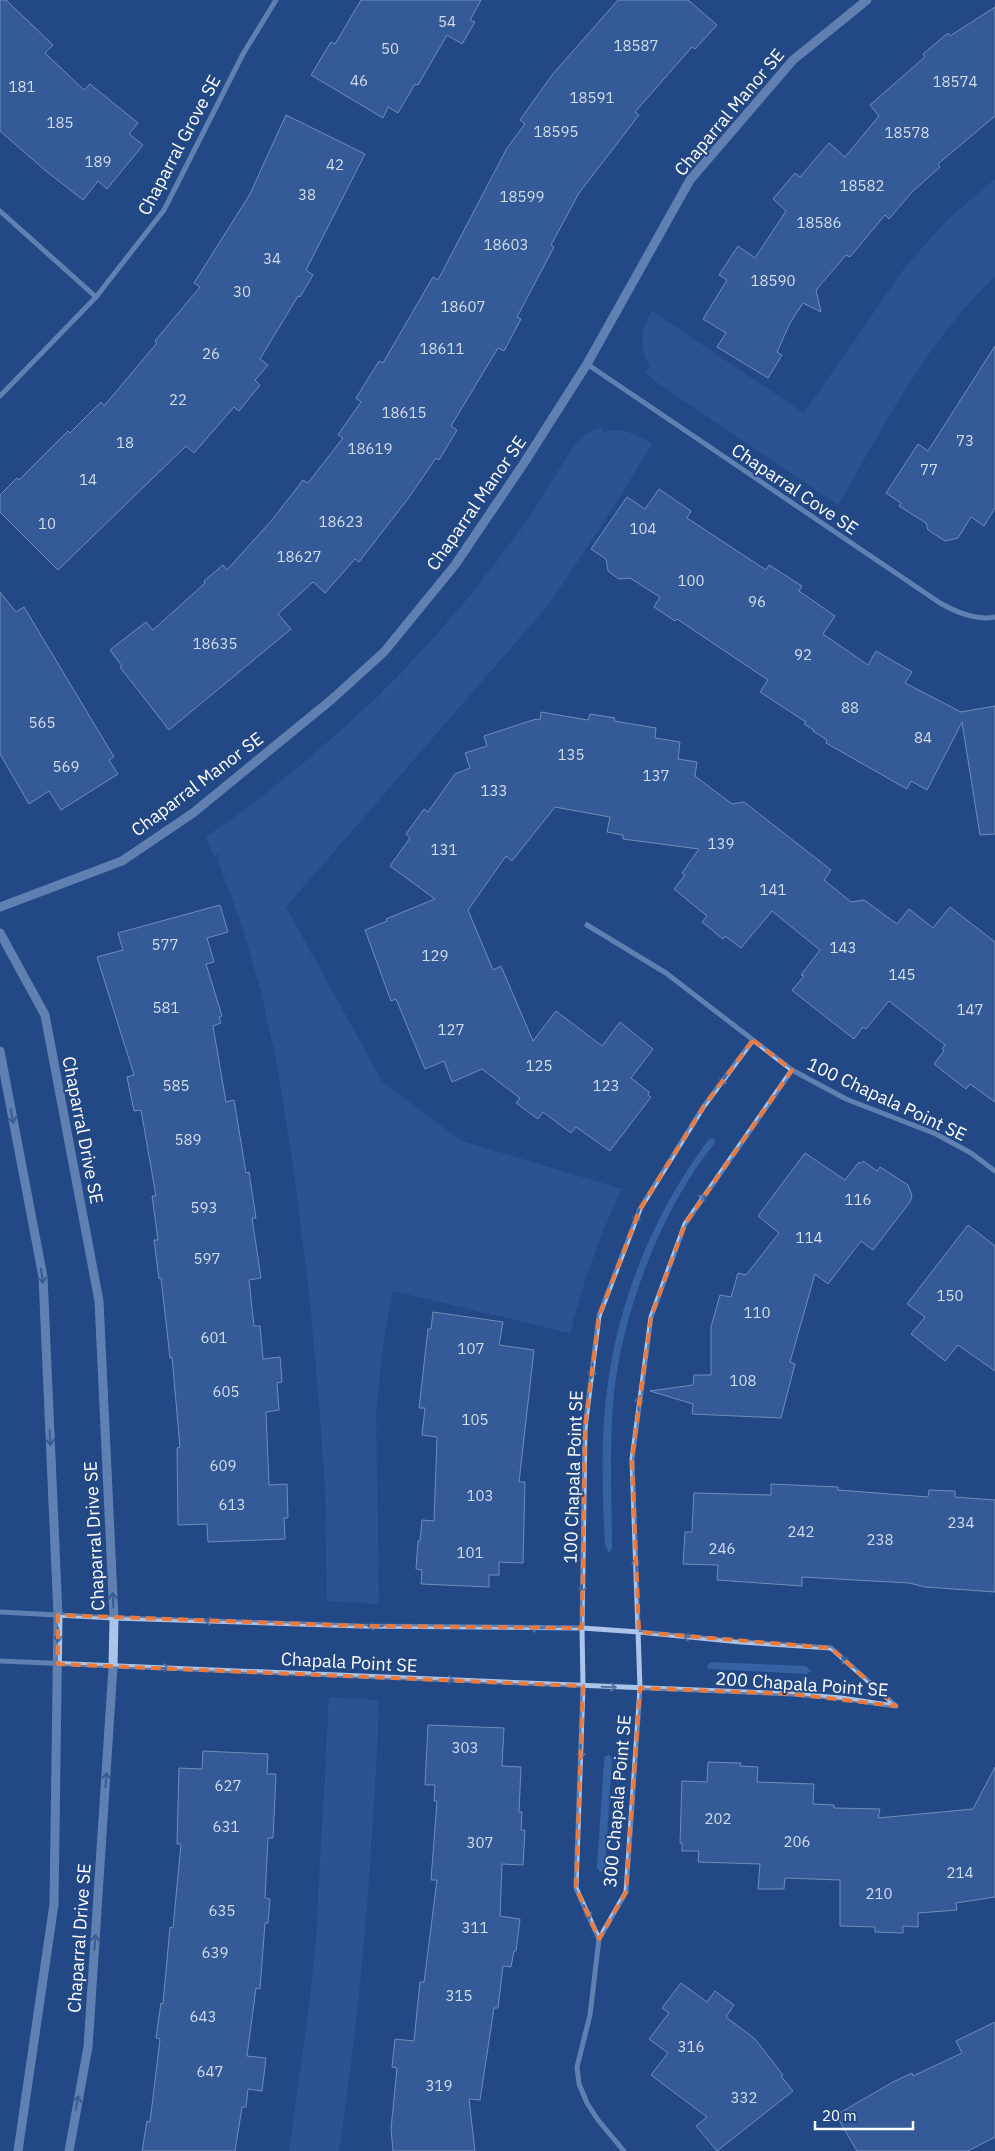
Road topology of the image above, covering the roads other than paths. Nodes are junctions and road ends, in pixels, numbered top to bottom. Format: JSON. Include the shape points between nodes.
{"nodes":[{"id":1,"x":276,"y":0,"type":"edge"},
{"id":2,"x":867,"y":0,"type":"edge"},
{"id":3,"x":0,"y":211,"type":"edge"},
{"id":4,"x":96,"y":297,"type":"junction"},
{"id":5,"x":587,"y":364,"type":"junction"},
{"id":6,"x":0,"y":396,"type":"edge"},
{"id":7,"x":995,"y":617,"type":"edge"},
{"id":8,"x":0,"y":907,"type":"edge"},
{"id":9,"x":587,"y":925,"type":"dead end"},
{"id":10,"x":0,"y":932,"type":"edge"},
{"id":11,"x":753,"y":1040,"type":"junction"},
{"id":12,"x":0,"y":1051,"type":"edge"},
{"id":13,"x":792,"y":1070,"type":"junction"},
{"id":14,"x":995,"y":1170,"type":"edge"},
{"id":15,"x":0,"y":1612,"type":"edge"},
{"id":16,"x":58,"y":1615,"type":"junction"},
{"id":17,"x":114,"y":1618,"type":"junction"},
{"id":18,"x":582,"y":1628,"type":"junction"},
{"id":19,"x":638,"y":1632,"type":"junction"},
{"id":20,"x":0,"y":1661,"type":"edge"},
{"id":21,"x":58,"y":1664,"type":"junction"},
{"id":22,"x":113,"y":1667,"type":"junction"},
{"id":23,"x":583,"y":1686,"type":"junction"},
{"id":24,"x":640,"y":1688,"type":"junction"},
{"id":25,"x":599,"y":1939,"type":"junction"},
{"id":26,"x":18,"y":2151,"type":"edge"},
{"id":27,"x":68,"y":2151,"type":"edge"},
{"id":28,"x":624,"y":2151,"type":"edge"}],
"edges":[{"from":1,"to":4,"type":"street","name":"Chaparral Grove SE","via":[[243,54],[164,210]]},
{"from":2,"to":5,"type":"street","name":"Chaparral Manor SE","via":[[793,60],[690,180]]},
{"from":3,"to":4,"type":"street"},
{"from":4,"to":6,"type":"street","name":"Chaparral Grove SE"},
{"from":5,"to":7,"type":"street","name":"Chaparral Cove SE","via":[[940,603],[979,618]]},
{"from":5,"to":8,"type":"street","name":"Chaparral Manor SE","via":[[455,565],[384,652],[331,700],[192,813],[122,861]]},
{"from":9,"to":11,"type":"street","name":"100 Chapala Point SE","via":[[666,973]]},
{"from":17,"to":10,"type":"street","name":"Chaparral Drive SE","one_way":true,"via":[[99,1301],[45,1015]]},
{"from":11,"to":13,"type":"street","name":"100 Chapala Point SE"},
{"from":11,"to":18,"type":"street","name":"100 Chapala Point SE","one_way":true,"via":[[704,1106],[640,1209],[599,1316],[585,1428]]},
{"from":12,"to":16,"type":"street","name":"Chaparral Drive SE","one_way":true,"via":[[43,1277]]},
{"from":13,"to":14,"type":"street","name":"100 Chapala Point SE","via":[[846,1099],[936,1134]]},
{"from":19,"to":13,"type":"street","name":"100 Chapala Point SE","one_way":true,"via":[[632,1459],[650,1317],[685,1224]]},
{"from":15,"to":16,"type":"street","name":"Chapala Point SE"},
{"from":16,"to":17,"type":"street","name":"Chapala Point SE"},
{"from":16,"to":21,"type":"street","name":"Chaparral Drive SE","one_way":true},
{"from":18,"to":17,"type":"street","name":"Chapala Point SE","one_way":true,"via":[[360,1626]]},
{"from":17,"to":22,"type":"street","name":"Chaparral Drive SE"},
{"from":18,"to":19,"type":"street","name":"Chapala Point SE"},
{"from":18,"to":23,"type":"street"},
{"from":19,"to":24,"type":"street"},
{"from":24,"to":19,"type":"street","name":"200 Chapala Point SE","one_way":true,"via":[[792,1694],[896,1706],[831,1648]]},
{"from":20,"to":21,"type":"street","name":"Chapala Point SE"},
{"from":21,"to":22,"type":"street","name":"Chapala Point SE"},
{"from":21,"to":26,"type":"street","name":"Chaparral Drive SE","via":[[54,1904]]},
{"from":22,"to":23,"type":"street","name":"Chapala Point SE","one_way":true},
{"from":27,"to":22,"type":"street","name":"Chaparral Drive SE","one_way":true,"via":[[88,2047]]},
{"from":23,"to":24,"type":"street","name":"Chapala Point SE","one_way":true},
{"from":23,"to":25,"type":"street","name":"300 Chapala Point SE","one_way":true,"via":[[576,1888]]},
{"from":24,"to":25,"type":"street","name":"300 Chapala Point SE","via":[[626,1892]]},
{"from":25,"to":28,"type":"street","name":"300 Chapala Point SE","via":[[596,1983],[577,2067],[578,2076],[587,2103]]}]}
